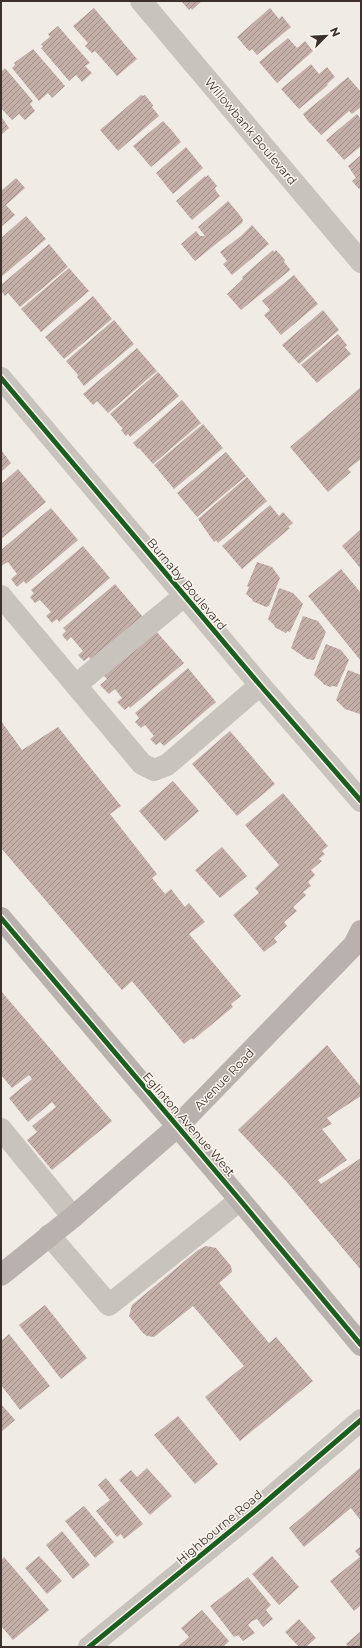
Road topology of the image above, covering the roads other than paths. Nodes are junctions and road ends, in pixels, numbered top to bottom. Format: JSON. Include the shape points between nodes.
{"nodes":[{"id":1,"x":141,"y":1,"type":"edge"},
{"id":2,"x":361,"y":262,"type":"edge"},
{"id":3,"x":1,"y":378,"type":"edge"},
{"id":4,"x":1,"y":596,"type":"edge"},
{"id":5,"x":184,"y":596,"type":"junction"},
{"id":6,"x":76,"y":685,"type":"junction"},
{"id":7,"x":260,"y":685,"type":"junction"},
{"id":8,"x":361,"y":801,"type":"edge"},
{"id":9,"x":1,"y":918,"type":"edge"},
{"id":10,"x":361,"y":931,"type":"edge"},
{"id":11,"x":177,"y":1127,"type":"junction"},
{"id":12,"x":1,"y":1129,"type":"edge"},
{"id":13,"x":240,"y":1200,"type":"junction"},
{"id":14,"x":73,"y":1217,"type":"junction"},
{"id":15,"x":49,"y":1235,"type":"junction"},
{"id":16,"x":1,"y":1275,"type":"edge"},
{"id":17,"x":361,"y":1345,"type":"edge"},
{"id":18,"x":361,"y":1420,"type":"edge"},
{"id":19,"x":89,"y":1647,"type":"edge"}],
"edges":[{"from":1,"to":2,"type":"street","name":"Willowbank Boulevard"},
{"from":3,"to":5,"type":"street","name":"Burnaby Boulevard"},
{"from":4,"to":6,"type":"street"},
{"from":5,"to":6,"type":"street"},
{"from":5,"to":7,"type":"street","name":"Burnaby Boulevard"},
{"from":6,"to":7,"type":"street","via":[[142,764],[154,770],[167,765]]},
{"from":7,"to":8,"type":"street","name":"Burnaby Boulevard"},
{"from":9,"to":11,"type":"main road","name":"Eglinton Avenue West"},
{"from":10,"to":11,"type":"main road","name":"Avenue Road","via":[[354,946]]},
{"from":11,"to":13,"type":"main road","name":"Eglinton Avenue West"},
{"from":11,"to":14,"type":"main road","name":"Avenue Road"},
{"from":12,"to":14,"type":"street"},
{"from":13,"to":15,"type":"street","via":[[109,1305]]},
{"from":13,"to":17,"type":"main road","name":"Eglinton Avenue West"},
{"from":14,"to":15,"type":"main road","name":"Avenue Road"},
{"from":15,"to":16,"type":"main road","name":"Avenue Road"},
{"from":18,"to":19,"type":"street","name":"Highbourne Road"}]}
